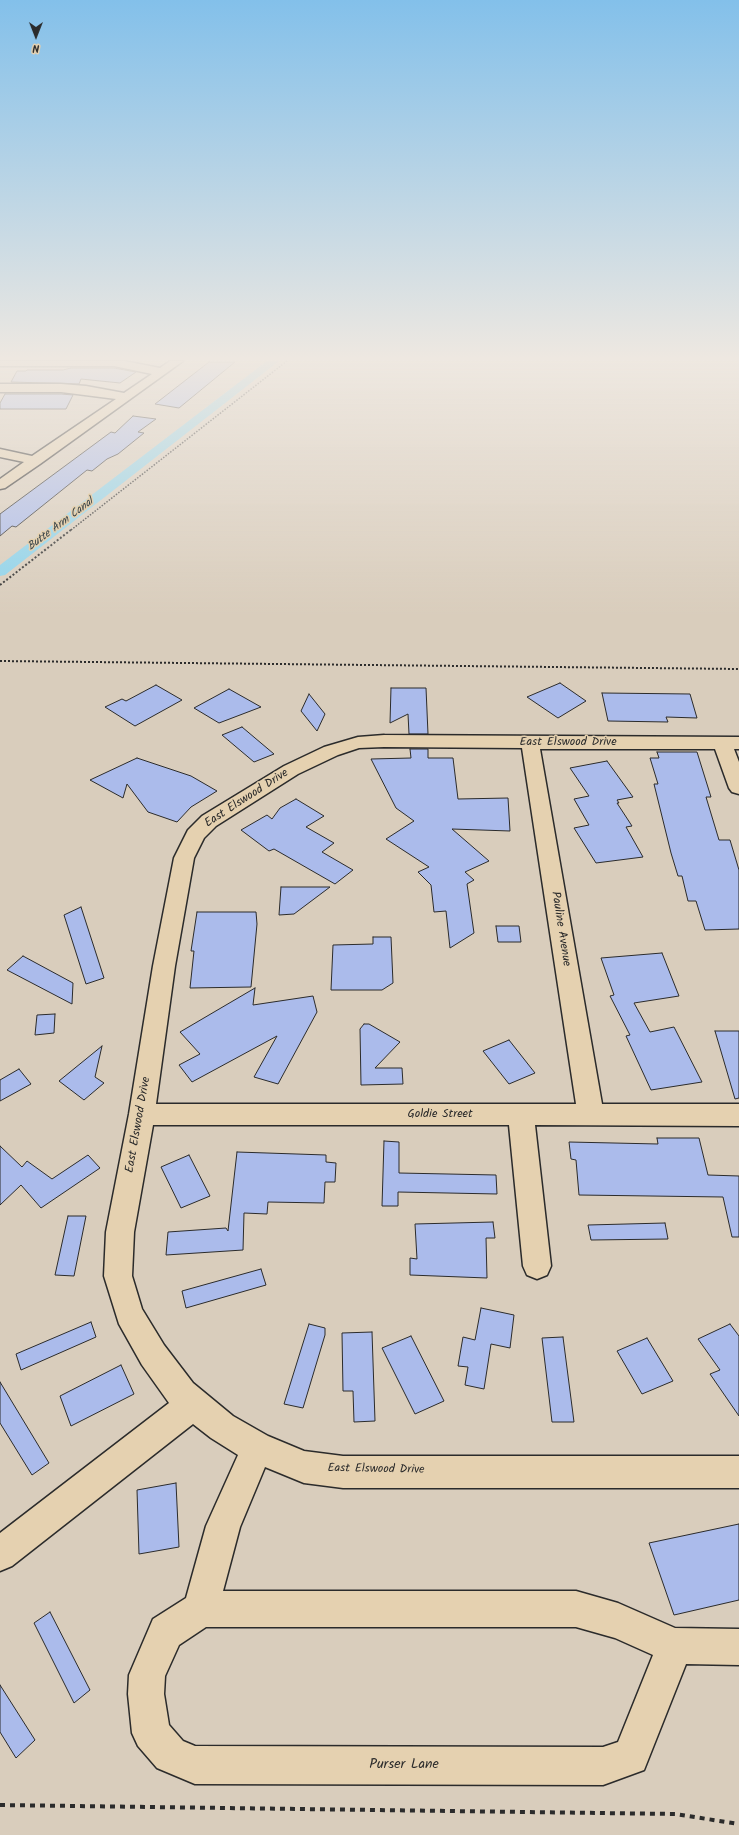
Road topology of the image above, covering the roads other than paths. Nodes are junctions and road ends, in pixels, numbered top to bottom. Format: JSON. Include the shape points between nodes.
{"nodes":[{"id":1,"x":56,"y":447,"type":"edge"},
{"id":2,"x":0,"y":453,"type":"edge"},
{"id":3,"x":35,"y":461,"type":"junction"},
{"id":4,"x":0,"y":485,"type":"edge"},
{"id":5,"x":530,"y":743,"type":"junction"},
{"id":6,"x":731,"y":744,"type":"edge"},
{"id":7,"x":739,"y":788,"type":"edge"},
{"id":8,"x":142,"y":1114,"type":"junction"},
{"id":9,"x":521,"y":1115,"type":"junction"},
{"id":10,"x":591,"y":1115,"type":"junction"},
{"id":11,"x":739,"y":1115,"type":"edge"},
{"id":12,"x":537,"y":1266,"type":"dead end"},
{"id":13,"x":192,"y":1404,"type":"junction"},
{"id":14,"x":257,"y":1448,"type":"junction"},
{"id":15,"x":739,"y":1472,"type":"edge"},
{"id":16,"x":0,"y":1554,"type":"edge"},
{"id":17,"x":201,"y":1609,"type":"junction"},
{"id":18,"x":674,"y":1646,"type":"junction"},
{"id":19,"x":739,"y":1647,"type":"edge"}],
"edges":[{"from":1,"to":3,"type":"street"},
{"from":2,"to":3,"type":"street"},
{"from":3,"to":4,"type":"street"},
{"from":5,"to":6,"type":"street","name":"East Elswood Drive"},
{"from":5,"to":8,"type":"street","name":"East Elswood Drive","via":[[384,741],[358,744],[331,751],[291,770],[209,821],[195,835],[184,858],[164,966]]},
{"from":5,"to":10,"type":"street","name":"Pauline Avenue"},
{"from":6,"to":7,"type":"street"},
{"from":8,"to":9,"type":"street","name":"Goldie Street"},
{"from":8,"to":13,"type":"street","name":"East Elswood Drive","via":[[120,1232],[118,1276],[129,1314],[153,1354]]},
{"from":9,"to":10,"type":"street","name":"Goldie Street"},
{"from":9,"to":12,"type":"street"},
{"from":10,"to":11,"type":"street","name":"Goldie Street"},
{"from":13,"to":14,"type":"street","name":"East Elswood Drive","via":[[222,1427]]},
{"from":13,"to":16,"type":"street"},
{"from":14,"to":15,"type":"street","name":"East Elswood Drive","via":[[304,1467],[343,1472]]},
{"from":14,"to":17,"type":"street","via":[[223,1526]]},
{"from":17,"to":18,"type":"street","via":[[576,1609],[618,1621]]},
{"from":17,"to":18,"type":"street","name":"Purser Lane","via":[[166,1632],[147,1675],[146,1694],[151,1733],[170,1755],[195,1765],[603,1766],[631,1757]]},
{"from":18,"to":19,"type":"street"}]}
